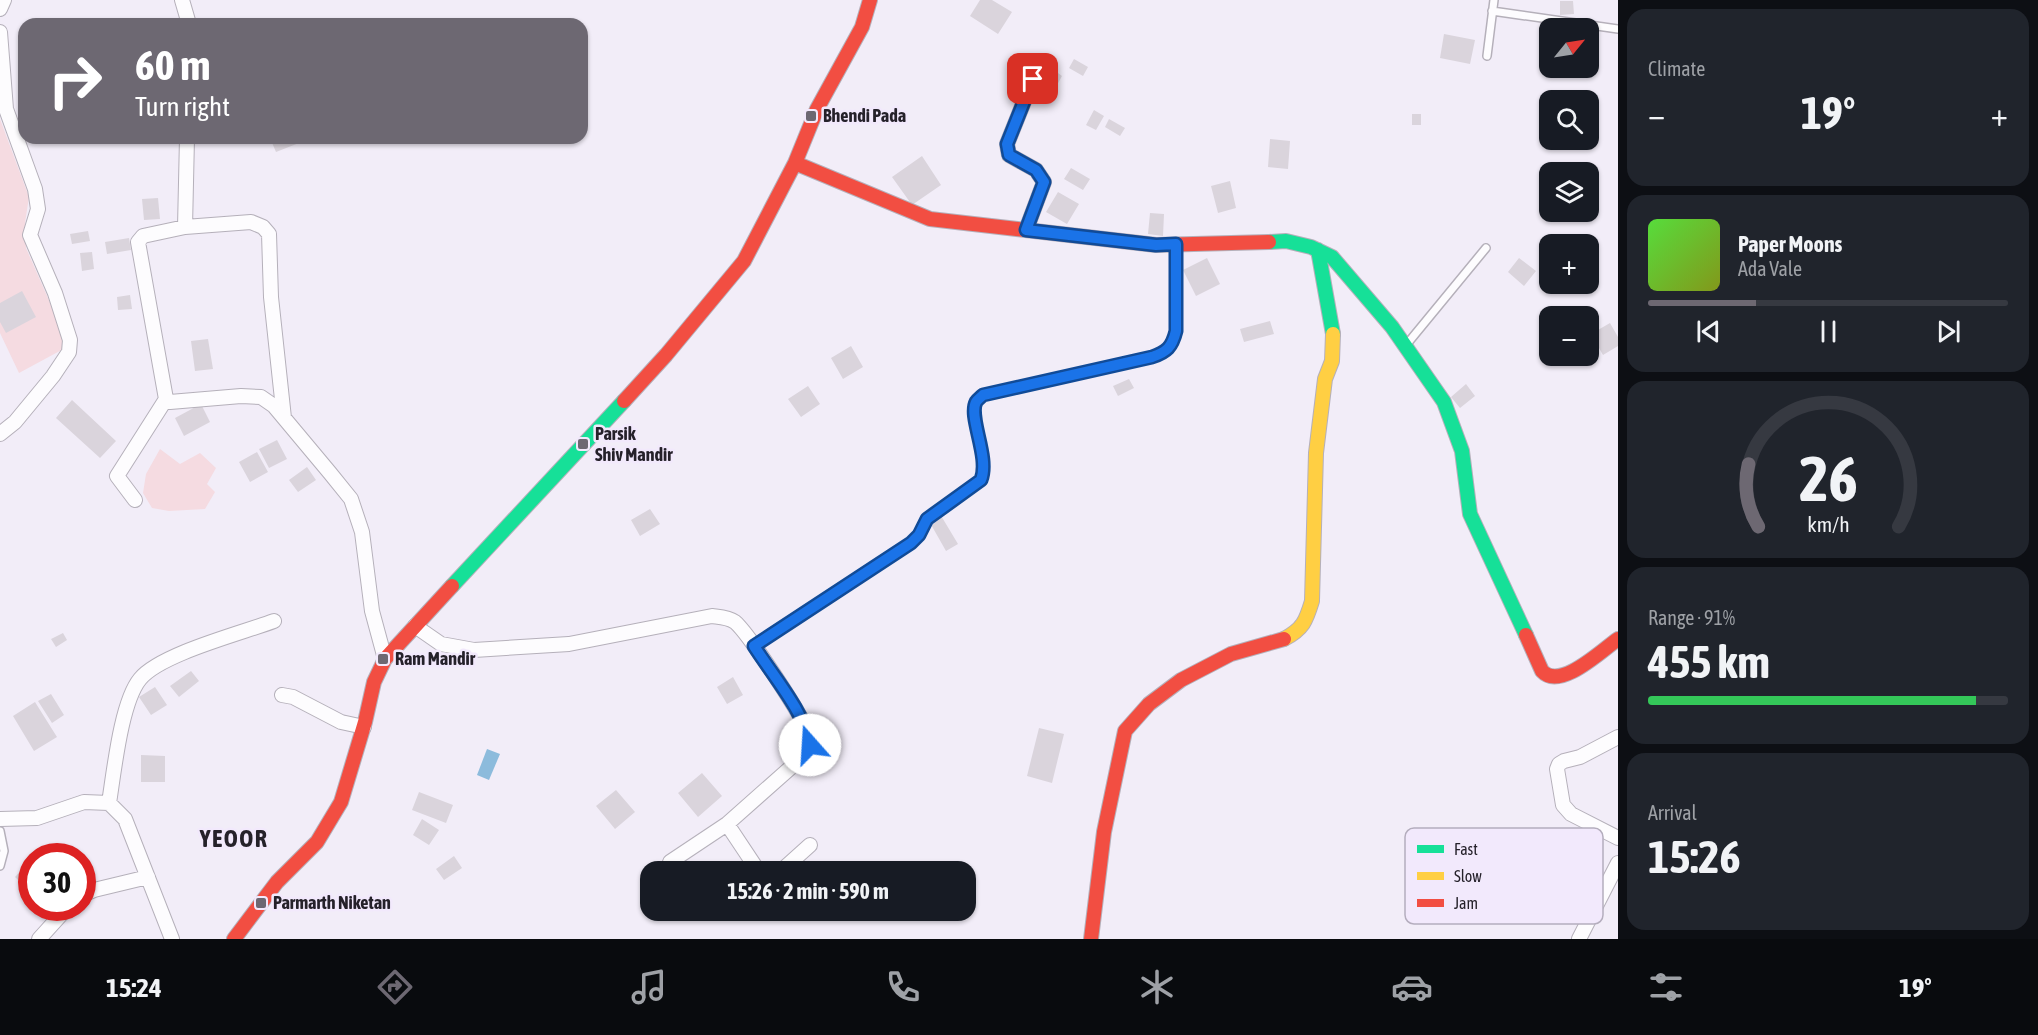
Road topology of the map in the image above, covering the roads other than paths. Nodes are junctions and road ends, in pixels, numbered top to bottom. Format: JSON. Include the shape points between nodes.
{"nodes":[{"id":1,"x":4,"y":0,"type":"edge"},
{"id":2,"x":182,"y":0,"type":"edge"},
{"id":3,"x":870,"y":0,"type":"edge"},
{"id":4,"x":1494,"y":0,"type":"edge"},
{"id":5,"x":0,"y":9,"type":"edge"},
{"id":6,"x":1492,"y":11,"type":"junction"},
{"id":7,"x":187,"y":18,"type":"edge"},
{"id":8,"x":1618,"y":29,"type":"edge"},
{"id":9,"x":0,"y":32,"type":"edge"},
{"id":10,"x":1486,"y":56,"type":"dead end"},
{"id":11,"x":1033,"y":79,"type":"dead end"},
{"id":12,"x":18,"y":142,"type":"edge"},
{"id":13,"x":19,"y":144,"type":"edge"},
{"id":14,"x":188,"y":144,"type":"edge"},
{"id":15,"x":795,"y":163,"type":"junction"},
{"id":16,"x":185,"y":227,"type":"junction"},
{"id":17,"x":1026,"y":230,"type":"junction"},
{"id":18,"x":1176,"y":244,"type":"junction"},
{"id":19,"x":1485,"y":248,"type":"dead end"},
{"id":20,"x":1318,"y":250,"type":"junction"},
{"id":21,"x":1405,"y":346,"type":"junction"},
{"id":22,"x":166,"y":399,"type":"junction"},
{"id":23,"x":284,"y":418,"type":"junction"},
{"id":24,"x":0,"y":434,"type":"edge"},
{"id":25,"x":135,"y":500,"type":"dead end"},
{"id":26,"x":274,"y":621,"type":"dead end"},
{"id":27,"x":415,"y":626,"type":"junction"},
{"id":28,"x":1618,"y":639,"type":"edge"},
{"id":29,"x":754,"y":646,"type":"junction"},
{"id":30,"x":385,"y":659,"type":"junction"},
{"id":31,"x":282,"y":695,"type":"dead end"},
{"id":32,"x":364,"y":727,"type":"junction"},
{"id":33,"x":1618,"y":737,"type":"edge"},
{"id":34,"x":108,"y":803,"type":"junction"},
{"id":35,"x":0,"y":819,"type":"edge"},
{"id":36,"x":727,"y":824,"type":"junction"},
{"id":37,"x":1598,"y":828,"type":"edge"},
{"id":38,"x":1603,"y":830,"type":"edge"},
{"id":39,"x":0,"y":831,"type":"edge"},
{"id":40,"x":1618,"y":838,"type":"edge"},
{"id":41,"x":810,"y":845,"type":"dead end"},
{"id":42,"x":672,"y":861,"type":"edge"},
{"id":43,"x":752,"y":861,"type":"edge"},
{"id":44,"x":792,"y":861,"type":"edge"},
{"id":45,"x":1618,"y":863,"type":"edge"},
{"id":46,"x":0,"y":866,"type":"edge"},
{"id":47,"x":148,"y":878,"type":"junction"},
{"id":48,"x":96,"y":890,"type":"edge"},
{"id":49,"x":1603,"y":892,"type":"edge"},
{"id":50,"x":55,"y":921,"type":"edge"},
{"id":51,"x":1587,"y":924,"type":"edge"},
{"id":52,"x":39,"y":939,"type":"edge"},
{"id":53,"x":172,"y":939,"type":"edge"},
{"id":54,"x":234,"y":939,"type":"edge"},
{"id":55,"x":1091,"y":939,"type":"edge"},
{"id":56,"x":1579,"y":939,"type":"edge"}],
"edges":[{"from":1,"to":5,"type":"street"},
{"from":2,"to":7,"type":"street"},
{"from":3,"to":15,"type":"street","via":[[862,27],[818,109]]},
{"from":4,"to":6,"type":"lane"},
{"from":6,"to":8,"type":"lane"},
{"from":6,"to":10,"type":"lane"},
{"from":9,"to":12,"type":"street","via":[[6,109]]},
{"from":11,"to":17,"type":"street","via":[[1007,144],[1009,155],[1036,170],[1044,182]]},
{"from":13,"to":24,"type":"street","via":[[38,209],[30,235],[70,340],[69,352],[53,376]]},
{"from":14,"to":16,"type":"street"},
{"from":15,"to":17,"type":"street","via":[[930,219]]},
{"from":15,"to":27,"type":"street","via":[[744,261],[666,355]]},
{"from":16,"to":22,"type":"street","via":[[143,236],[138,242]]},
{"from":16,"to":23,"type":"street","via":[[251,222],[269,234],[271,297]]},
{"from":17,"to":18,"type":"street"},
{"from":18,"to":20,"type":"street","via":[[1286,241]]},
{"from":18,"to":29,"type":"lane","via":[[1176,331],[1172,345],[1164,353],[983,395],[976,402],[975,411],[984,464],[981,480],[927,519],[911,543]]},
{"from":19,"to":21,"type":"lane"},
{"from":20,"to":21,"type":"street","via":[[1332,257]]},
{"from":20,"to":55,"type":"street","via":[[1334,338],[1316,453],[1312,602],[1307,619],[1297,632],[1283,640],[1231,654],[1181,680],[1149,704],[1125,731],[1104,832]]},
{"from":21,"to":28,"type":"street","via":[[1444,402],[1462,451],[1470,514],[1542,671],[1554,678],[1566,676]]},
{"from":22,"to":23,"type":"street","via":[[170,402],[261,397]]},
{"from":22,"to":25,"type":"street","via":[[117,476]]},
{"from":23,"to":30,"type":"street","via":[[351,499],[363,532],[372,610]]},
{"from":26,"to":34,"type":"street","via":[[169,658],[141,678],[128,702]]},
{"from":27,"to":29,"type":"street","via":[[441,644],[474,650],[569,644],[712,616],[734,622]]},
{"from":27,"to":30,"type":"street"},
{"from":29,"to":36,"type":"street","via":[[803,720],[810,745],[806,754]]},
{"from":30,"to":32,"type":"street","via":[[374,682]]},
{"from":31,"to":32,"type":"street","via":[[341,722]]},
{"from":32,"to":54,"type":"street","via":[[341,802],[317,842],[277,882]]},
{"from":33,"to":37,"type":"street","via":[[1564,760],[1557,769],[1565,809]]},
{"from":34,"to":35,"type":"street","via":[[84,802],[37,818]]},
{"from":34,"to":47,"type":"street","via":[[125,819]]},
{"from":36,"to":42,"type":"street"},
{"from":36,"to":43,"type":"street"},
{"from":38,"to":40,"type":"street"},
{"from":39,"to":46,"type":"lane","via":[[4,851]]},
{"from":41,"to":44,"type":"street"},
{"from":45,"to":49,"type":"street"},
{"from":47,"to":48,"type":"street"},
{"from":47,"to":53,"type":"street"},
{"from":50,"to":52,"type":"street"},
{"from":51,"to":56,"type":"street"}]}
